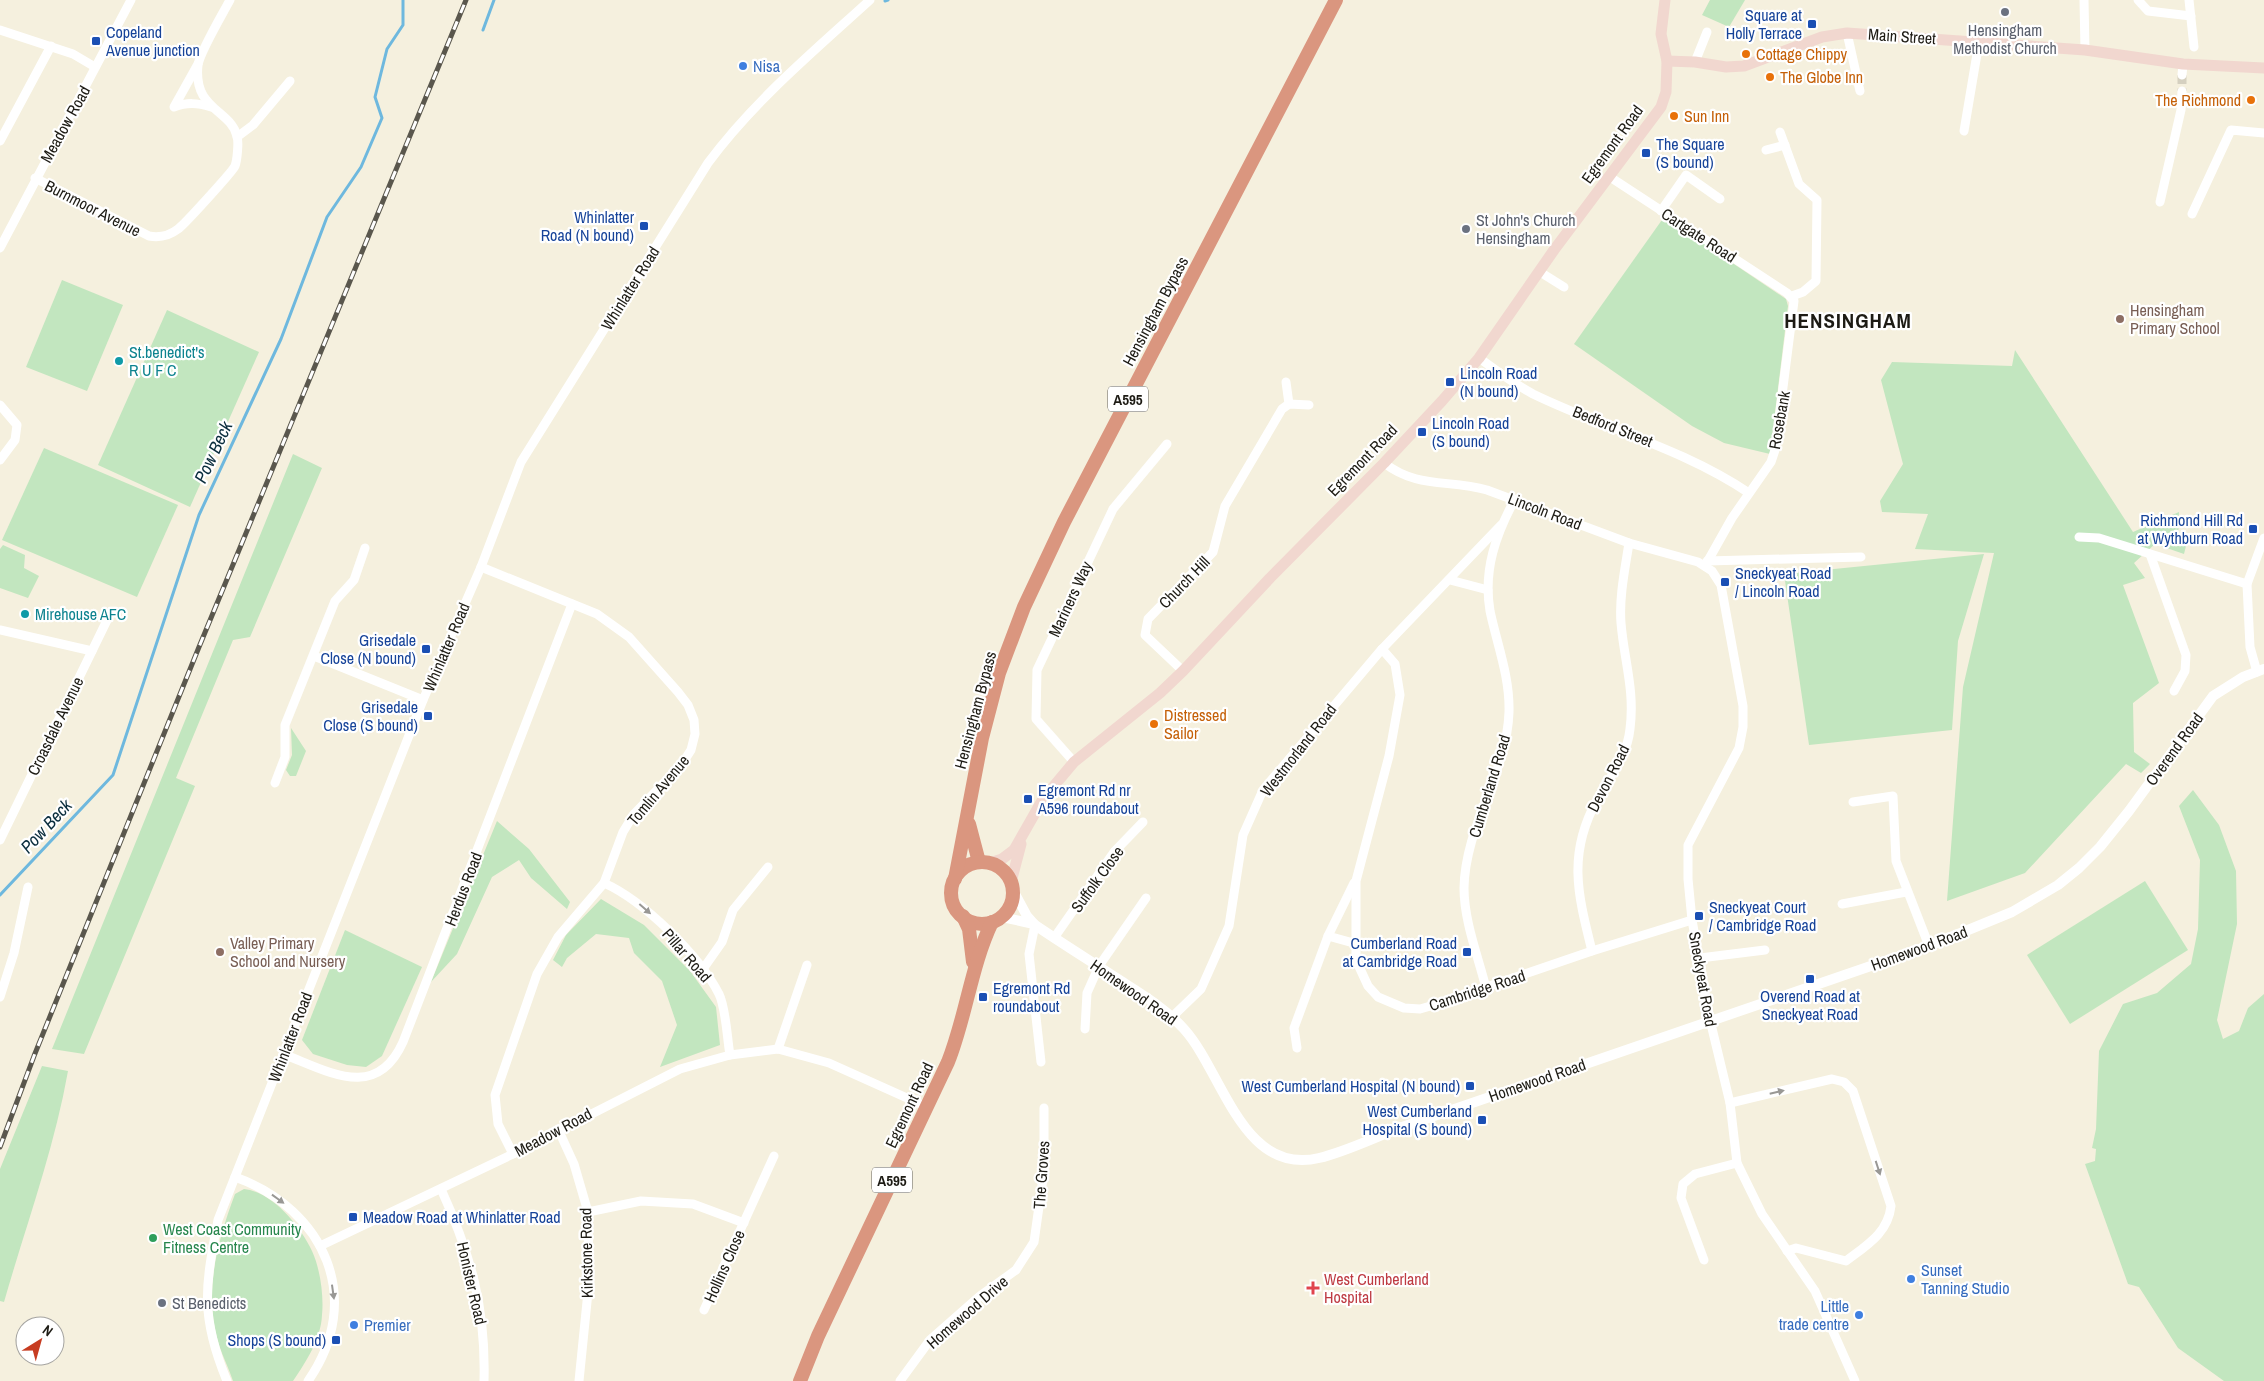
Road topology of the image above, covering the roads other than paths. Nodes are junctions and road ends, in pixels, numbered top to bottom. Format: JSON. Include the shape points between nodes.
{"nodes":[{"id":1,"x":130,"y":0,"type":"edge"},
{"id":2,"x":230,"y":0,"type":"edge"},
{"id":3,"x":870,"y":0,"type":"edge"},
{"id":4,"x":1336,"y":0,"type":"edge"},
{"id":5,"x":1665,"y":0,"type":"edge"},
{"id":6,"x":2084,"y":0,"type":"edge"},
{"id":7,"x":2138,"y":0,"type":"edge"},
{"id":8,"x":2189,"y":0,"type":"edge"},
{"id":9,"x":2191,"y":16,"type":"junction"},
{"id":10,"x":0,"y":30,"type":"edge"},
{"id":11,"x":1707,"y":32,"type":"dead end"},
{"id":12,"x":1847,"y":32,"type":"junction"},
{"id":13,"x":1979,"y":42,"type":"junction"},
{"id":14,"x":51,"y":46,"type":"junction"},
{"id":15,"x":2194,"y":47,"type":"dead end"},
{"id":16,"x":2085,"y":50,"type":"junction"},
{"id":17,"x":1667,"y":61,"type":"junction"},
{"id":18,"x":1695,"y":62,"type":"junction"},
{"id":19,"x":198,"y":64,"type":"junction"},
{"id":20,"x":95,"y":67,"type":"junction"},
{"id":21,"x":2264,"y":68,"type":"edge"},
{"id":22,"x":290,"y":81,"type":"dead end"},
{"id":23,"x":1860,"y":91,"type":"dead end"},
{"id":24,"x":2182,"y":91,"type":"tunnel mouth"},
{"id":25,"x":211,"y":107,"type":"junction"},
{"id":26,"x":1964,"y":131,"type":"dead end"},
{"id":27,"x":1780,"y":132,"type":"dead end"},
{"id":28,"x":2264,"y":133,"type":"edge"},
{"id":29,"x":237,"y":136,"type":"junction"},
{"id":30,"x":0,"y":141,"type":"edge"},
{"id":31,"x":1785,"y":145,"type":"junction"},
{"id":32,"x":1766,"y":150,"type":"dead end"},
{"id":33,"x":1610,"y":177,"type":"junction"},
{"id":34,"x":35,"y":178,"type":"junction"},
{"id":35,"x":1720,"y":199,"type":"dead end"},
{"id":36,"x":2160,"y":202,"type":"dead end"},
{"id":37,"x":1661,"y":211,"type":"junction"},
{"id":38,"x":2192,"y":214,"type":"dead end"},
{"id":39,"x":0,"y":248,"type":"edge"},
{"id":40,"x":1540,"y":272,"type":"junction"},
{"id":41,"x":1564,"y":288,"type":"dead end"},
{"id":42,"x":1790,"y":295,"type":"junction"},
{"id":43,"x":1479,"y":358,"type":"junction"},
{"id":44,"x":1286,"y":382,"type":"dead end"},
{"id":45,"x":1289,"y":404,"type":"junction"},
{"id":46,"x":0,"y":405,"type":"edge"},
{"id":47,"x":1309,"y":405,"type":"dead end"},
{"id":48,"x":1167,"y":444,"type":"dead end"},
{"id":49,"x":0,"y":460,"type":"edge"},
{"id":50,"x":1384,"y":463,"type":"junction"},
{"id":51,"x":1748,"y":493,"type":"junction"},
{"id":52,"x":1515,"y":499,"type":"junction"},
{"id":53,"x":1501,"y":525,"type":"junction"},
{"id":54,"x":2079,"y":537,"type":"dead end"},
{"id":55,"x":2264,"y":538,"type":"edge"},
{"id":56,"x":1629,"y":543,"type":"junction"},
{"id":57,"x":365,"y":548,"type":"dead end"},
{"id":58,"x":2150,"y":554,"type":"junction"},
{"id":59,"x":1861,"y":556,"type":"dead end"},
{"id":60,"x":1706,"y":564,"type":"junction"},
{"id":61,"x":481,"y":567,"type":"junction"},
{"id":62,"x":1450,"y":580,"type":"junction"},
{"id":63,"x":2247,"y":584,"type":"junction"},
{"id":64,"x":1488,"y":590,"type":"junction"},
{"id":65,"x":572,"y":604,"type":"junction"},
{"id":66,"x":111,"y":612,"type":"dead end"},
{"id":67,"x":0,"y":630,"type":"edge"},
{"id":68,"x":1382,"y":649,"type":"junction"},
{"id":69,"x":92,"y":651,"type":"junction"},
{"id":70,"x":314,"y":656,"type":"junction"},
{"id":71,"x":2261,"y":670,"type":"edge"},
{"id":72,"x":1183,"y":671,"type":"junction"},
{"id":73,"x":2174,"y":691,"type":"dead end"},
{"id":74,"x":423,"y":700,"type":"junction"},
{"id":75,"x":1074,"y":762,"type":"junction"},
{"id":76,"x":275,"y":783,"type":"dead end"},
{"id":77,"x":1853,"y":802,"type":"dead end"},
{"id":78,"x":968,"y":816,"type":"junction"},
{"id":79,"x":1143,"y":822,"type":"dead end"},
{"id":80,"x":1022,"y":838,"type":"junction"},
{"id":81,"x":0,"y":840,"type":"edge"},
{"id":82,"x":2100,"y":847,"type":"joint"},
{"id":83,"x":984,"y":863,"type":"junction"},
{"id":84,"x":768,"y":867,"type":"dead end"},
{"id":85,"x":955,"y":879,"type":"junction"},
{"id":86,"x":1356,"y":881,"type":"junction"},
{"id":87,"x":604,"y":883,"type":"junction"},
{"id":88,"x":1012,"y":886,"type":"junction"},
{"id":89,"x":28,"y":887,"type":"dead end"},
{"id":90,"x":1906,"y":892,"type":"junction"},
{"id":91,"x":1146,"y":898,"type":"dead end"},
{"id":92,"x":1842,"y":904,"type":"dead end"},
{"id":93,"x":963,"y":916,"type":"junction"},
{"id":94,"x":997,"y":919,"type":"junction"},
{"id":95,"x":1692,"y":920,"type":"junction"},
{"id":96,"x":1035,"y":925,"type":"junction"},
{"id":97,"x":1328,"y":936,"type":"junction"},
{"id":98,"x":1054,"y":938,"type":"junction"},
{"id":99,"x":1357,"y":944,"type":"junction"},
{"id":100,"x":1929,"y":946,"type":"junction"},
{"id":101,"x":1765,"y":950,"type":"dead end"},
{"id":102,"x":1592,"y":951,"type":"junction"},
{"id":103,"x":1700,"y":958,"type":"junction"},
{"id":104,"x":807,"y":965,"type":"dead end"},
{"id":105,"x":1098,"y":966,"type":"junction"},
{"id":106,"x":703,"y":969,"type":"junction"},
{"id":107,"x":974,"y":976,"type":"junction"},
{"id":108,"x":1486,"y":988,"type":"junction"},
{"id":109,"x":0,"y":997,"type":"edge"},
{"id":110,"x":1172,"y":1017,"type":"junction"},
{"id":111,"x":1710,"y":1020,"type":"junction"},
{"id":112,"x":1085,"y":1030,"type":"dead end"},
{"id":113,"x":1297,"y":1048,"type":"dead end"},
{"id":114,"x":778,"y":1049,"type":"junction"},
{"id":115,"x":283,"y":1054,"type":"junction"},
{"id":116,"x":730,"y":1055,"type":"junction"},
{"id":117,"x":1041,"y":1062,"type":"dead end"},
{"id":118,"x":1730,"y":1103,"type":"junction"},
{"id":119,"x":927,"y":1107,"type":"junction"},
{"id":120,"x":1044,"y":1108,"type":"dead end"},
{"id":121,"x":558,"y":1129,"type":"junction"},
{"id":122,"x":513,"y":1154,"type":"junction"},
{"id":123,"x":774,"y":1156,"type":"dead end"},
{"id":124,"x":1737,"y":1163,"type":"junction"},
{"id":125,"x":235,"y":1177,"type":"junction"},
{"id":126,"x":441,"y":1189,"type":"junction"},
{"id":127,"x":588,"y":1212,"type":"junction"},
{"id":128,"x":744,"y":1223,"type":"junction"},
{"id":129,"x":1034,"y":1242,"type":"joint"},
{"id":130,"x":320,"y":1246,"type":"junction"},
{"id":131,"x":1787,"y":1251,"type":"junction"},
{"id":132,"x":1704,"y":1260,"type":"dead end"},
{"id":133,"x":704,"y":1310,"type":"dead end"},
{"id":134,"x":227,"y":1381,"type":"edge"},
{"id":135,"x":308,"y":1381,"type":"edge"},
{"id":136,"x":484,"y":1381,"type":"edge"},
{"id":137,"x":579,"y":1381,"type":"edge"},
{"id":138,"x":800,"y":1381,"type":"edge"},
{"id":139,"x":900,"y":1381,"type":"edge"},
{"id":140,"x":1855,"y":1381,"type":"edge"}],
"edges":[{"from":1,"to":20,"type":"street","name":"Meadow Road"},
{"from":2,"to":19,"type":"street"},
{"from":3,"to":61,"type":"street","name":"Whinlatter Road","via":[[762,98],[708,163],[520,462]]},
{"from":4,"to":78,"type":"highway","name":"Hensingham Bypass","number":"A595","via":[[1064,522],[1024,607],[997,682],[982,738]]},
{"from":5,"to":17,"type":"main road","via":[[1661,34]]},
{"from":6,"to":16,"type":"street"},
{"from":7,"to":9,"type":"street","via":[[2148,11]]},
{"from":8,"to":9,"type":"street"},
{"from":9,"to":15,"type":"street"},
{"from":10,"to":14,"type":"street"},
{"from":11,"to":18,"type":"street"},
{"from":12,"to":13,"type":"main road","name":"Main Street"},
{"from":12,"to":18,"type":"main road","name":"Main Street","via":[[1822,37],[1744,66]]},
{"from":12,"to":23,"type":"street"},
{"from":13,"to":16,"type":"main road","name":"Main Street"},
{"from":13,"to":26,"type":"street"},
{"from":14,"to":20,"type":"street"},
{"from":14,"to":30,"type":"street"},
{"from":16,"to":21,"type":"main road","name":"Main Street","via":[[2182,70]]},
{"from":17,"to":18,"type":"main road","name":"Main Street"},
{"from":17,"to":33,"type":"main road","name":"Egremont Road","via":[[1666,92],[1661,107]]},
{"from":19,"to":25,"type":"street","via":[[199,86]]},
{"from":19,"to":25,"type":"street","via":[[174,107],[184,103]]},
{"from":20,"to":34,"type":"street","name":"Meadow Road"},
{"from":22,"to":29,"type":"street","via":[[253,125]]},
{"from":24,"to":36,"type":"street","via":[[2181,110]]},
{"from":25,"to":29,"type":"street","via":[[231,124]]},
{"from":27,"to":31,"type":"street"},
{"from":28,"to":38,"type":"street","via":[[2232,130]]},
{"from":29,"to":34,"type":"street","name":"Burnmoor Avenue","via":[[234,167],[179,229],[158,237],[149,236]]},
{"from":31,"to":32,"type":"street"},
{"from":31,"to":42,"type":"street","via":[[1799,184],[1817,200],[1816,280],[1803,292]]},
{"from":33,"to":37,"type":"street","name":"Cartgate Road"},
{"from":33,"to":40,"type":"main road","name":"Egremont Road"},
{"from":34,"to":39,"type":"street","name":"Meadow Road"},
{"from":35,"to":37,"type":"street","via":[[1686,175]]},
{"from":37,"to":42,"type":"street","name":"Cartgate Road"},
{"from":40,"to":41,"type":"street"},
{"from":40,"to":43,"type":"main road","name":"Egremont Road"},
{"from":42,"to":51,"type":"street","name":"Rosebank","via":[[1794,301],[1793,322],[1777,439],[1771,462]]},
{"from":43,"to":50,"type":"main road","name":"Egremont Road"},
{"from":43,"to":51,"type":"street","name":"Bedford Street","via":[[1535,394],[1665,447]]},
{"from":44,"to":45,"type":"street"},
{"from":45,"to":47,"type":"street"},
{"from":45,"to":72,"type":"street","name":"Church Hill","via":[[1282,409],[1225,506],[1213,552],[1148,619],[1145,636]]},
{"from":46,"to":49,"type":"street","via":[[17,426],[15,440]]},
{"from":48,"to":75,"type":"street","name":"Mariners Way","via":[[1112,509],[1037,670],[1036,719]]},
{"from":50,"to":52,"type":"street","name":"Lincoln Road","via":[[1407,477],[1423,482],[1470,485]]},
{"from":50,"to":72,"type":"main road","name":"Egremont Road"},
{"from":51,"to":60,"type":"street","name":"Rosebank"},
{"from":52,"to":53,"type":"street","name":"Cumberland Road"},
{"from":52,"to":56,"type":"street","name":"Lincoln Road"},
{"from":53,"to":62,"type":"street","name":"Westmorland Road"},
{"from":53,"to":64,"type":"street","name":"Cumberland Road","via":[[1494,545]]},
{"from":54,"to":58,"type":"street","via":[[2099,538]]},
{"from":55,"to":63,"type":"street"},
{"from":56,"to":60,"type":"street","name":"Lincoln Road"},
{"from":56,"to":102,"type":"street","name":"Devon Road","via":[[1621,622],[1632,692],[1630,732],[1625,753],[1586,824],[1576,862],[1579,900]]},
{"from":57,"to":70,"type":"street","via":[[354,580],[335,601]]},
{"from":58,"to":63,"type":"street"},
{"from":58,"to":73,"type":"street","via":[[2186,655],[2185,671]]},
{"from":59,"to":60,"type":"street"},
{"from":60,"to":95,"type":"street","name":"Sneckyeat Road","via":[[1721,584],[1743,706],[1739,748],[1688,844]]},
{"from":61,"to":65,"type":"street","name":"Tomlin Avenue"},
{"from":61,"to":74,"type":"street","name":"Whinlatter Road"},
{"from":62,"to":64,"type":"street"},
{"from":62,"to":68,"type":"street","name":"Westmorland Road"},
{"from":63,"to":71,"type":"street","via":[[2250,647]]},
{"from":64,"to":108,"type":"street","name":"Cumberland Road","via":[[1506,676],[1509,712],[1506,739],[1471,845],[1464,888],[1466,911]]},
{"from":65,"to":87,"type":"street","name":"Tomlin Avenue","via":[[597,614],[629,637],[678,692],[694,720],[691,750],[682,764],[634,814],[623,832]]},
{"from":65,"to":115,"type":"street","name":"Herdus Road","via":[[392,1064],[371,1075],[344,1077]]},
{"from":66,"to":69,"type":"street","name":"Croasdale Avenue"},
{"from":67,"to":69,"type":"street"},
{"from":68,"to":86,"type":"street","name":"Cambridge Road","via":[[1395,664],[1400,695],[1389,756]]},
{"from":68,"to":110,"type":"street","name":"Westmorland Road","via":[[1263,790],[1243,835],[1229,926],[1201,989]]},
{"from":69,"to":81,"type":"street","name":"Croasdale Avenue"},
{"from":70,"to":74,"type":"street"},
{"from":70,"to":76,"type":"street","via":[[285,725],[285,757]]},
{"from":71,"to":82,"type":"street","name":"Overend Road","via":[[2213,696]]},
{"from":72,"to":75,"type":"main road","name":"Egremont Road"},
{"from":74,"to":115,"type":"street","name":"Whinlatter Road"},
{"from":75,"to":80,"type":"main road","name":"Egremont Road","via":[[1043,799]]},
{"from":77,"to":90,"type":"street","via":[[1893,796],[1896,860]]},
{"from":78,"to":83,"type":"highway","name":"Hensingham Bypass","number":"A595","via":[[970,834]]},
{"from":78,"to":85,"type":"highway","name":"Hensingham Bypass","number":"A595"},
{"from":79,"to":98,"type":"street","name":"Suffolk Close","via":[[1114,852]]},
{"from":80,"to":83,"type":"main road","via":[[1008,855]]},
{"from":80,"to":88,"type":"main road"},
{"from":82,"to":100,"type":"street","name":"Homewood Road","via":[[2058,885],[2012,912]]},
{"from":83,"to":85,"type":"highway","via":[[962,870]]},
{"from":83,"to":88,"type":"highway","via":[[1005,872]]},
{"from":84,"to":106,"type":"street","via":[[733,910],[722,942]]},
{"from":85,"to":93,"type":"highway","number":"A595","via":[[952,896],[955,907]]},
{"from":86,"to":97,"type":"street","name":"Cambridge Road"},
{"from":86,"to":99,"type":"street","name":"Cambridge Road"},
{"from":87,"to":106,"type":"street","name":"Pillar Road","one_way":true,"via":[[639,904]]},
{"from":87,"to":122,"type":"street","name":"Tomlin Avenue","via":[[570,921],[546,957],[499,1079],[495,1096],[498,1124]]},
{"from":88,"to":94,"type":"highway","number":"A595","via":[[1009,908]]},
{"from":88,"to":96,"type":"street"},
{"from":89,"to":109,"type":"street","via":[[14,953]]},
{"from":90,"to":92,"type":"street"},
{"from":90,"to":100,"type":"street"},
{"from":91,"to":105,"type":"street"},
{"from":93,"to":94,"type":"highway","via":[[977,923]]},
{"from":93,"to":107,"type":"highway","number":"A595","via":[[973,950]]},
{"from":94,"to":96,"type":"street"},
{"from":94,"to":107,"type":"highway","number":"A595","via":[[980,950]]},
{"from":95,"to":102,"type":"street","name":"Cambridge Road"},
{"from":95,"to":103,"type":"street","name":"Sneckyeat Road"},
{"from":96,"to":98,"type":"street","name":"Homewood Road"},
{"from":96,"to":117,"type":"street","via":[[1029,954]]},
{"from":97,"to":99,"type":"street"},
{"from":97,"to":113,"type":"street","name":"Cambridge Road","via":[[1294,1028]]},
{"from":98,"to":105,"type":"street","name":"Homewood Road"},
{"from":99,"to":108,"type":"street","name":"Cambridge Road","via":[[1356,960],[1360,973],[1378,997],[1389,1003],[1404,1008],[1420,1008]]},
{"from":100,"to":111,"type":"street","name":"Homewood Road"},
{"from":101,"to":103,"type":"street"},
{"from":102,"to":108,"type":"street","name":"Cambridge Road"},
{"from":103,"to":111,"type":"street","name":"Sneckyeat Road"},
{"from":104,"to":114,"type":"street"},
{"from":105,"to":110,"type":"street","name":"Homewood Road"},
{"from":105,"to":112,"type":"street","via":[[1088,993]]},
{"from":106,"to":116,"type":"street","name":"Pillar Road","via":[[720,996]]},
{"from":107,"to":119,"type":"highway","name":"Egremont Road","number":"A595","via":[[956,1043]]},
{"from":110,"to":111,"type":"street","name":"Homewood Road","via":[[1203,1053],[1242,1124],[1254,1139],[1280,1155],[1310,1159]]},
{"from":111,"to":118,"type":"street","name":"Sneckyeat Road"},
{"from":114,"to":116,"type":"street","name":"Meadow Road"},
{"from":114,"to":119,"type":"street","name":"Meadow Road","via":[[829,1063]]},
{"from":115,"to":125,"type":"street","name":"Whinlatter Road"},
{"from":116,"to":121,"type":"street","name":"Meadow Road","via":[[680,1069]]},
{"from":118,"to":124,"type":"street","name":"Sneckyeat Road"},
{"from":118,"to":131,"type":"street","one_way":true,"via":[[1832,1079],[1844,1082],[1853,1091],[1891,1206],[1889,1220],[1878,1236],[1846,1261],[1796,1248]]},
{"from":119,"to":138,"type":"highway","name":"Egremont Road","number":"A595","via":[[818,1336]]},
{"from":120,"to":129,"type":"street","name":"The Groves","via":[[1044,1171]]},
{"from":121,"to":122,"type":"street","name":"Meadow Road"},
{"from":121,"to":127,"type":"street","name":"Kirkstone Road","via":[[574,1164]]},
{"from":122,"to":126,"type":"street","name":"Meadow Road"},
{"from":123,"to":128,"type":"street","name":"Hollins Close"},
{"from":124,"to":131,"type":"street","name":"Sneckyeat Road","via":[[1762,1214]]},
{"from":124,"to":132,"type":"street","via":[[1695,1174],[1683,1184],[1681,1198]]},
{"from":125,"to":130,"type":"street","one_way":true,"via":[[270,1192],[288,1206],[303,1220]]},
{"from":125,"to":134,"type":"street","name":"Whinlatter Road","via":[[218,1220],[206,1301],[208,1329]]},
{"from":126,"to":130,"type":"street","name":"Meadow Road"},
{"from":126,"to":136,"type":"street","name":"Honister Road","via":[[471,1264],[482,1326]]},
{"from":127,"to":128,"type":"street","name":"Hollins Close","via":[[642,1201],[693,1204]]},
{"from":127,"to":137,"type":"street","name":"Kirkstone Road","via":[[590,1282]]},
{"from":128,"to":133,"type":"street","name":"Hollins Close"},
{"from":129,"to":139,"type":"street","name":"Homewood Drive","via":[[1016,1270],[980,1296],[930,1340]]},
{"from":130,"to":135,"type":"street","one_way":true,"via":[[333,1288],[335,1316],[324,1356]]},
{"from":131,"to":140,"type":"street","name":"Sneckyeat Road","via":[[1816,1291]]}]}
